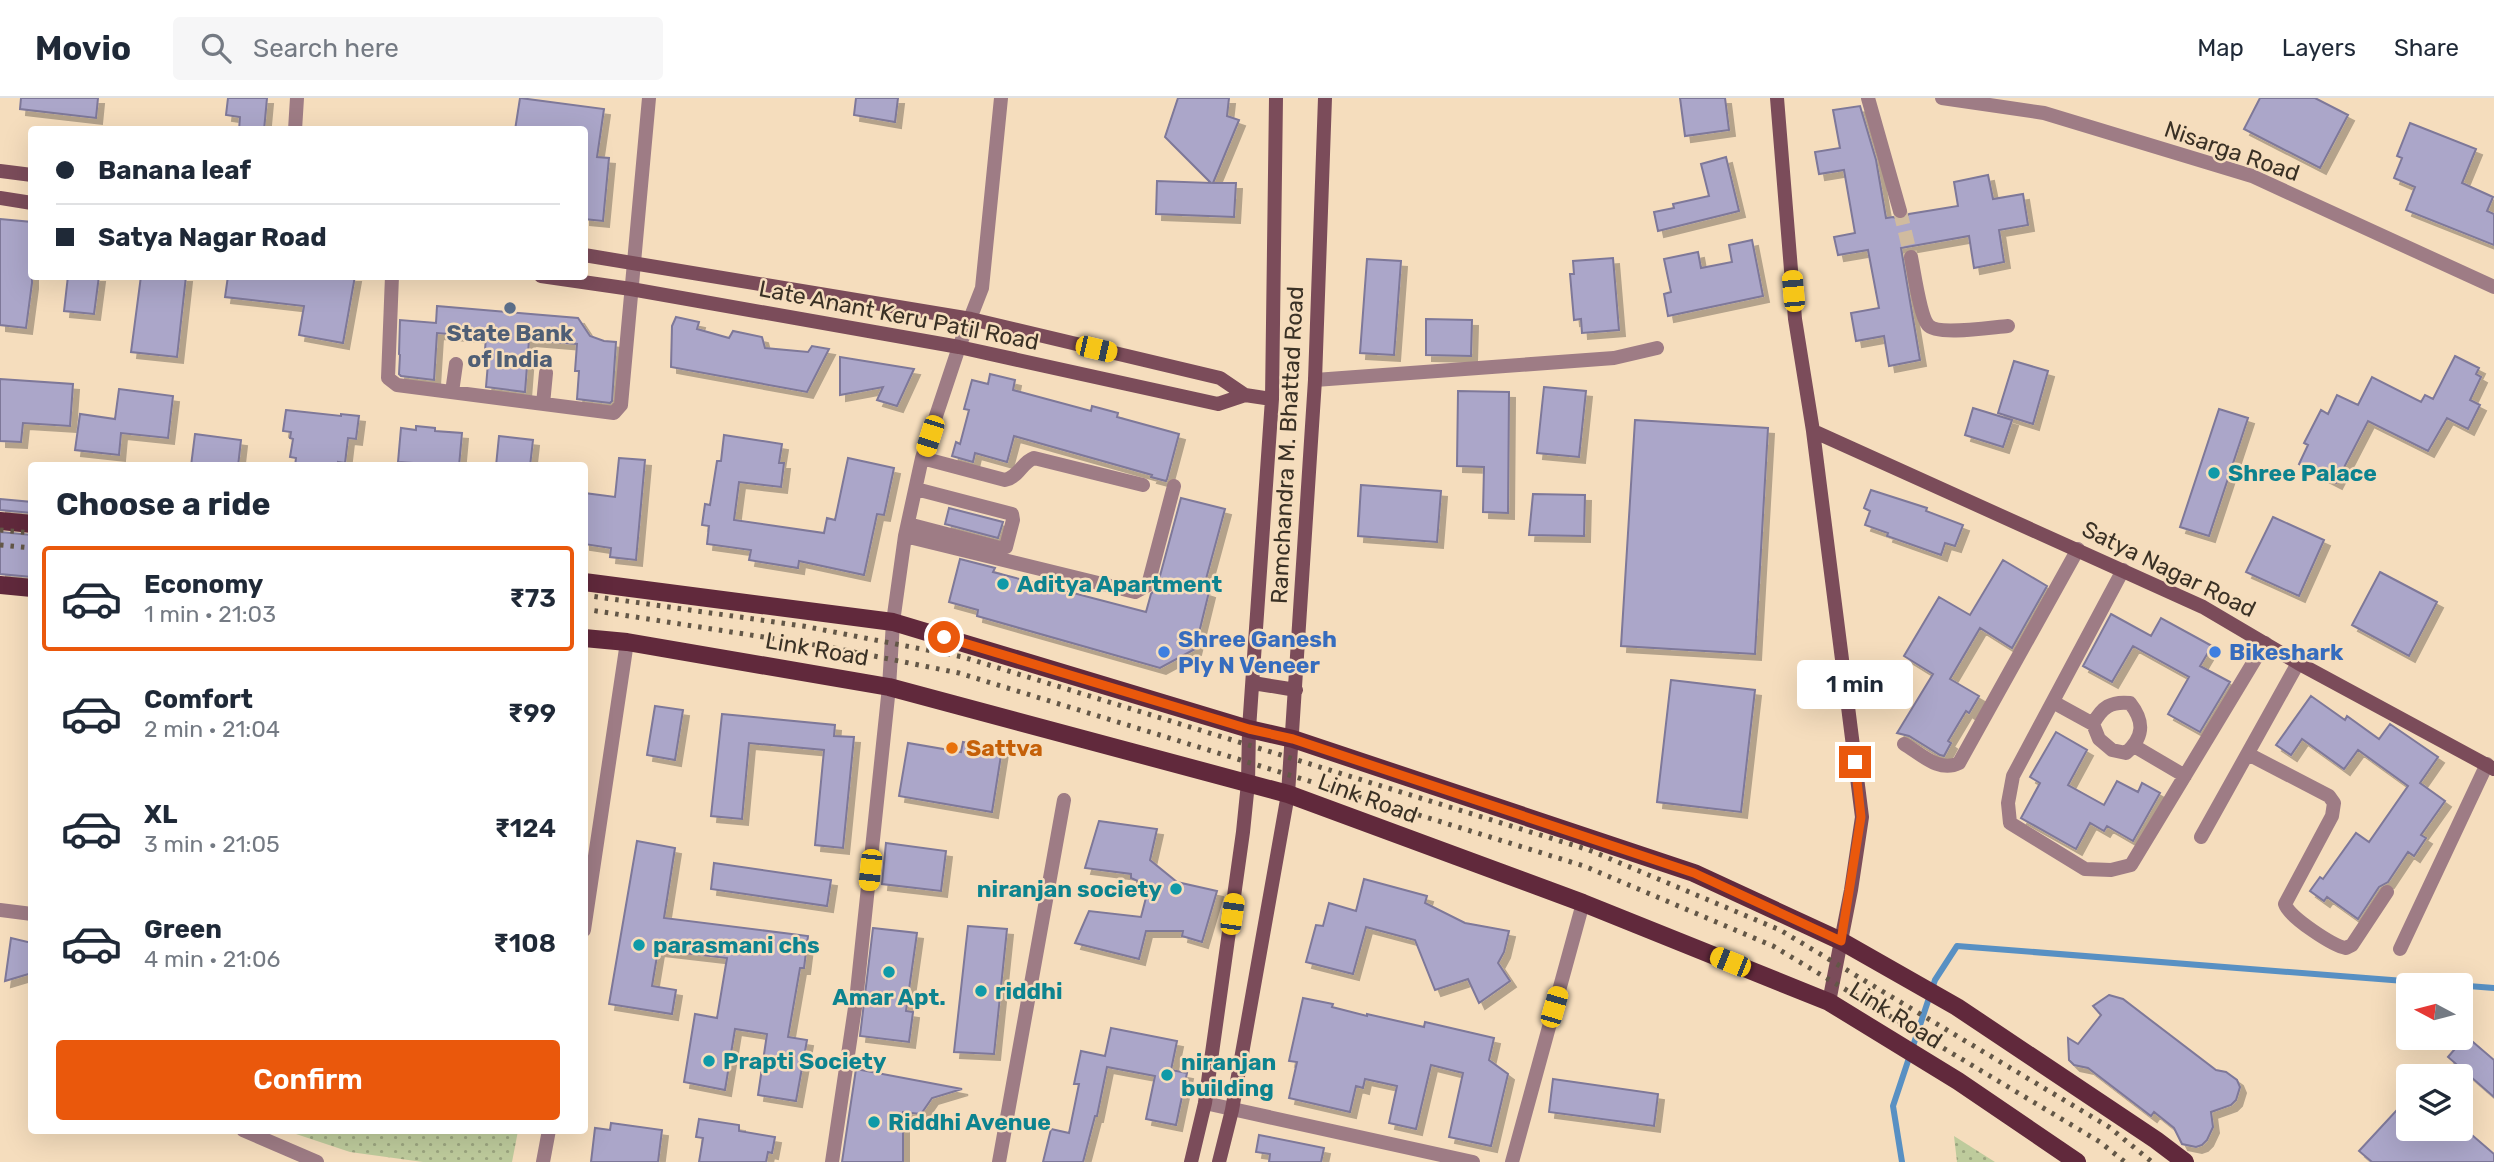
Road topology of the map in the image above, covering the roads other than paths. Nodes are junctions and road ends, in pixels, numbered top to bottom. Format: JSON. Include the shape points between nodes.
{"nodes":[{"id":1,"x":298,"y":98,"type":"edge"},
{"id":2,"x":649,"y":98,"type":"edge"},
{"id":3,"x":1001,"y":98,"type":"edge"},
{"id":4,"x":1276,"y":98,"type":"edge"},
{"id":5,"x":1325,"y":98,"type":"edge"},
{"id":6,"x":1777,"y":98,"type":"edge"},
{"id":7,"x":1868,"y":98,"type":"edge"},
{"id":8,"x":1942,"y":98,"type":"edge"},
{"id":9,"x":295,"y":126,"type":"edge"},
{"id":10,"x":0,"y":171,"type":"edge"},
{"id":11,"x":28,"y":174,"type":"edge"},
{"id":12,"x":0,"y":198,"type":"edge"},
{"id":13,"x":28,"y":202,"type":"edge"},
{"id":14,"x":1900,"y":211,"type":"tunnel mouth"},
{"id":15,"x":588,"y":255,"type":"edge"},
{"id":16,"x":1911,"y":257,"type":"tunnel mouth"},
{"id":17,"x":633,"y":261,"type":"junction"},
{"id":18,"x":392,"y":280,"type":"edge"},
{"id":19,"x":569,"y":280,"type":"edge"},
{"id":20,"x":2494,"y":287,"type":"edge"},
{"id":21,"x":631,"y":289,"type":"junction"},
{"id":22,"x":971,"y":319,"type":"junction"},
{"id":23,"x":2008,"y":326,"type":"dead end"},
{"id":24,"x":959,"y":346,"type":"junction"},
{"id":25,"x":1657,"y":348,"type":"dead end"},
{"id":26,"x":456,"y":364,"type":"dead end"},
{"id":27,"x":546,"y":373,"type":"dead end"},
{"id":28,"x":1315,"y":380,"type":"junction"},
{"id":29,"x":452,"y":392,"type":"junction"},
{"id":30,"x":1245,"y":395,"type":"junction"},
{"id":31,"x":1272,"y":399,"type":"junction"},
{"id":32,"x":543,"y":404,"type":"junction"},
{"id":33,"x":1813,"y":431,"type":"junction"},
{"id":34,"x":922,"y":458,"type":"junction"},
{"id":35,"x":1143,"y":485,"type":"dead end"},
{"id":36,"x":1174,"y":486,"type":"dead end"},
{"id":37,"x":916,"y":489,"type":"junction"},
{"id":38,"x":0,"y":521,"type":"edge"},
{"id":39,"x":28,"y":524,"type":"edge"},
{"id":40,"x":907,"y":530,"type":"junction"},
{"id":41,"x":2078,"y":549,"type":"junction"},
{"id":42,"x":2123,"y":570,"type":"junction"},
{"id":43,"x":588,"y":583,"type":"edge"},
{"id":44,"x":0,"y":585,"type":"edge"},
{"id":45,"x":28,"y":588,"type":"edge"},
{"id":46,"x":893,"y":622,"type":"junction"},
{"id":47,"x":588,"y":638,"type":"edge"},
{"id":48,"x":627,"y":642,"type":"junction"},
{"id":49,"x":2265,"y":643,"type":"junction"},
{"id":50,"x":2298,"y":663,"type":"junction"},
{"id":51,"x":1253,"y":683,"type":"junction"},
{"id":52,"x":889,"y":687,"type":"junction"},
{"id":53,"x":1296,"y":690,"type":"junction"},
{"id":54,"x":2053,"y":702,"type":"junction"},
{"id":55,"x":2093,"y":724,"type":"junction"},
{"id":56,"x":1249,"y":729,"type":"junction"},
{"id":57,"x":1293,"y":739,"type":"junction"},
{"id":58,"x":1904,"y":744,"type":"dead end"},
{"id":59,"x":2134,"y":746,"type":"junction"},
{"id":60,"x":2248,"y":754,"type":"junction"},
{"id":61,"x":2490,"y":767,"type":"edge"},
{"id":62,"x":2185,"y":776,"type":"junction"},
{"id":63,"x":1248,"y":783,"type":"junction"},
{"id":64,"x":1288,"y":794,"type":"junction"},
{"id":65,"x":1063,"y":800,"type":"dead end"},
{"id":66,"x":2201,"y":837,"type":"dead end"},
{"id":67,"x":2387,"y":892,"type":"dead end"},
{"id":68,"x":588,"y":903,"type":"edge"},
{"id":69,"x":1583,"y":903,"type":"junction"},
{"id":70,"x":0,"y":910,"type":"edge"},
{"id":71,"x":28,"y":914,"type":"edge"},
{"id":72,"x":1841,"y":941,"type":"junction"},
{"id":73,"x":2400,"y":949,"type":"dead end"},
{"id":74,"x":1829,"y":1002,"type":"junction"},
{"id":75,"x":1205,"y":1103,"type":"junction"},
{"id":76,"x":1233,"y":1110,"type":"junction"},
{"id":77,"x":252,"y":1134,"type":"edge"},
{"id":78,"x":548,"y":1134,"type":"edge"},
{"id":79,"x":317,"y":1162,"type":"edge"},
{"id":80,"x":543,"y":1162,"type":"edge"},
{"id":81,"x":832,"y":1162,"type":"edge"},
{"id":82,"x":999,"y":1162,"type":"edge"},
{"id":83,"x":1191,"y":1162,"type":"edge"},
{"id":84,"x":1219,"y":1162,"type":"edge"},
{"id":85,"x":1473,"y":1162,"type":"edge"},
{"id":86,"x":1512,"y":1162,"type":"edge"},
{"id":87,"x":2077,"y":1162,"type":"edge"},
{"id":88,"x":2185,"y":1162,"type":"edge"}],
"edges":[{"from":1,"to":9,"type":"street"},
{"from":2,"to":17,"type":"street"},
{"from":3,"to":22,"type":"street","via":[[982,288]]},
{"from":4,"to":31,"type":"street","name":"Ramchandra M. Bhattad Road"},
{"from":5,"to":28,"type":"street","name":"Ramchandra M. Bhattad Road"},
{"from":6,"to":33,"type":"street","via":[[1795,319]]},
{"from":7,"to":14,"type":"street"},
{"from":8,"to":20,"type":"street","name":"Nisarga Road","via":[[2044,113],[2252,176]]},
{"from":10,"to":11,"type":"street"},
{"from":12,"to":13,"type":"street"},
{"from":15,"to":17,"type":"street","name":"Late Anant Keru Patil Road"},
{"from":16,"to":23,"type":"street","via":[[1929,327],[1948,331]]},
{"from":17,"to":21,"type":"street"},
{"from":17,"to":22,"type":"street","name":"Late Anant Keru Patil Road"},
{"from":18,"to":29,"type":"street","via":[[388,379],[397,385]]},
{"from":19,"to":21,"type":"street","name":"Late Anant Keru Patil Road"},
{"from":21,"to":24,"type":"street","name":"Late Anant Keru Patil Road"},
{"from":21,"to":32,"type":"street","via":[[621,405],[614,413]]},
{"from":22,"to":24,"type":"street"},
{"from":22,"to":30,"type":"street","name":"Late Anant Keru Patil Road","via":[[1220,378]]},
{"from":24,"to":30,"type":"street","name":"Late Anant Keru Patil Road","via":[[1219,404]]},
{"from":24,"to":34,"type":"street"},
{"from":25,"to":28,"type":"street","via":[[1614,358]]},
{"from":26,"to":29,"type":"street"},
{"from":27,"to":32,"type":"street"},
{"from":28,"to":53,"type":"street","name":"Ramchandra M. Bhattad Road"},
{"from":29,"to":32,"type":"street"},
{"from":30,"to":31,"type":"street","name":"Late Anant Keru Patil Road"},
{"from":31,"to":51,"type":"street","name":"Ramchandra M. Bhattad Road"},
{"from":33,"to":41,"type":"street","name":"Satya Nagar Road"},
{"from":33,"to":72,"type":"street","via":[[1861,817]]},
{"from":34,"to":35,"type":"street","via":[[1005,480],[1034,458]]},
{"from":34,"to":37,"type":"street"},
{"from":36,"to":40,"type":"street","via":[[1148,585],[1135,592]]},
{"from":37,"to":40,"type":"street"},
{"from":37,"to":40,"type":"street","via":[[1012,514],[1013,520],[1006,547],[1000,548]]},
{"from":38,"to":39,"type":"main road"},
{"from":40,"to":46,"type":"street"},
{"from":41,"to":42,"type":"street","name":"Satya Nagar Road"},
{"from":41,"to":58,"type":"street","via":[[1959,763],[1941,766]]},
{"from":42,"to":49,"type":"street","name":"Satya Nagar Road","via":[[2203,607]]},
{"from":42,"to":54,"type":"street"},
{"from":43,"to":46,"type":"main road","name":"Link Road"},
{"from":44,"to":45,"type":"main road"},
{"from":46,"to":52,"type":"street"},
{"from":46,"to":56,"type":"main road","name":"Link Road"},
{"from":47,"to":48,"type":"main road","name":"Link Road"},
{"from":48,"to":52,"type":"main road","name":"Link Road"},
{"from":48,"to":68,"type":"street"},
{"from":49,"to":50,"type":"street","name":"Satya Nagar Road"},
{"from":49,"to":62,"type":"street"},
{"from":50,"to":60,"type":"street"},
{"from":50,"to":61,"type":"street","name":"Satya Nagar Road"},
{"from":51,"to":53,"type":"street"},
{"from":51,"to":56,"type":"street","name":"Ramchandra M. Bhattad Road"},
{"from":52,"to":63,"type":"main road","name":"Link Road"},
{"from":52,"to":81,"type":"street","via":[[856,1001]]},
{"from":53,"to":57,"type":"street","name":"Ramchandra M. Bhattad Road"},
{"from":54,"to":55,"type":"street"},
{"from":54,"to":62,"type":"street","via":[[2013,776],[2008,803],[2011,822],[2085,869],[2131,865]]},
{"from":55,"to":59,"type":"street","via":[[2099,739],[2112,750],[2126,753]]},
{"from":55,"to":59,"type":"street","via":[[2101,710],[2116,701],[2130,703],[2140,716]]},
{"from":56,"to":57,"type":"main road","name":"Link Road"},
{"from":56,"to":63,"type":"street","name":"Ramchandra M. Bhattad Road"},
{"from":57,"to":64,"type":"street","name":"Ramchandra M. Bhattad Road"},
{"from":57,"to":72,"type":"main road","name":"Link Road","via":[[1694,873]]},
{"from":59,"to":62,"type":"street"},
{"from":60,"to":66,"type":"street"},
{"from":60,"to":67,"type":"street","via":[[2329,796],[2334,803],[2332,817],[2285,904],[2291,914],[2346,948]]},
{"from":61,"to":73,"type":"street"},
{"from":63,"to":64,"type":"main road","name":"Link Road"},
{"from":63,"to":75,"type":"street","name":"Ramchandra M. Bhattad Road"},
{"from":64,"to":69,"type":"main road","name":"Link Road"},
{"from":64,"to":76,"type":"street","name":"Ramchandra M. Bhattad Road"},
{"from":65,"to":82,"type":"street"},
{"from":69,"to":74,"type":"main road","name":"Link Road"},
{"from":69,"to":86,"type":"street"},
{"from":70,"to":71,"type":"street"},
{"from":72,"to":74,"type":"street"},
{"from":72,"to":88,"type":"main road","name":"Link Road","via":[[1940,997]]},
{"from":74,"to":87,"type":"main road","name":"Link Road","via":[[1958,1081]]},
{"from":75,"to":76,"type":"street"},
{"from":75,"to":83,"type":"street","name":"Ramchandra M. Bhattad Road"},
{"from":76,"to":84,"type":"street","name":"Ramchandra M. Bhattad Road"},
{"from":76,"to":85,"type":"street"},
{"from":77,"to":79,"type":"street"},
{"from":78,"to":80,"type":"street"}]}
